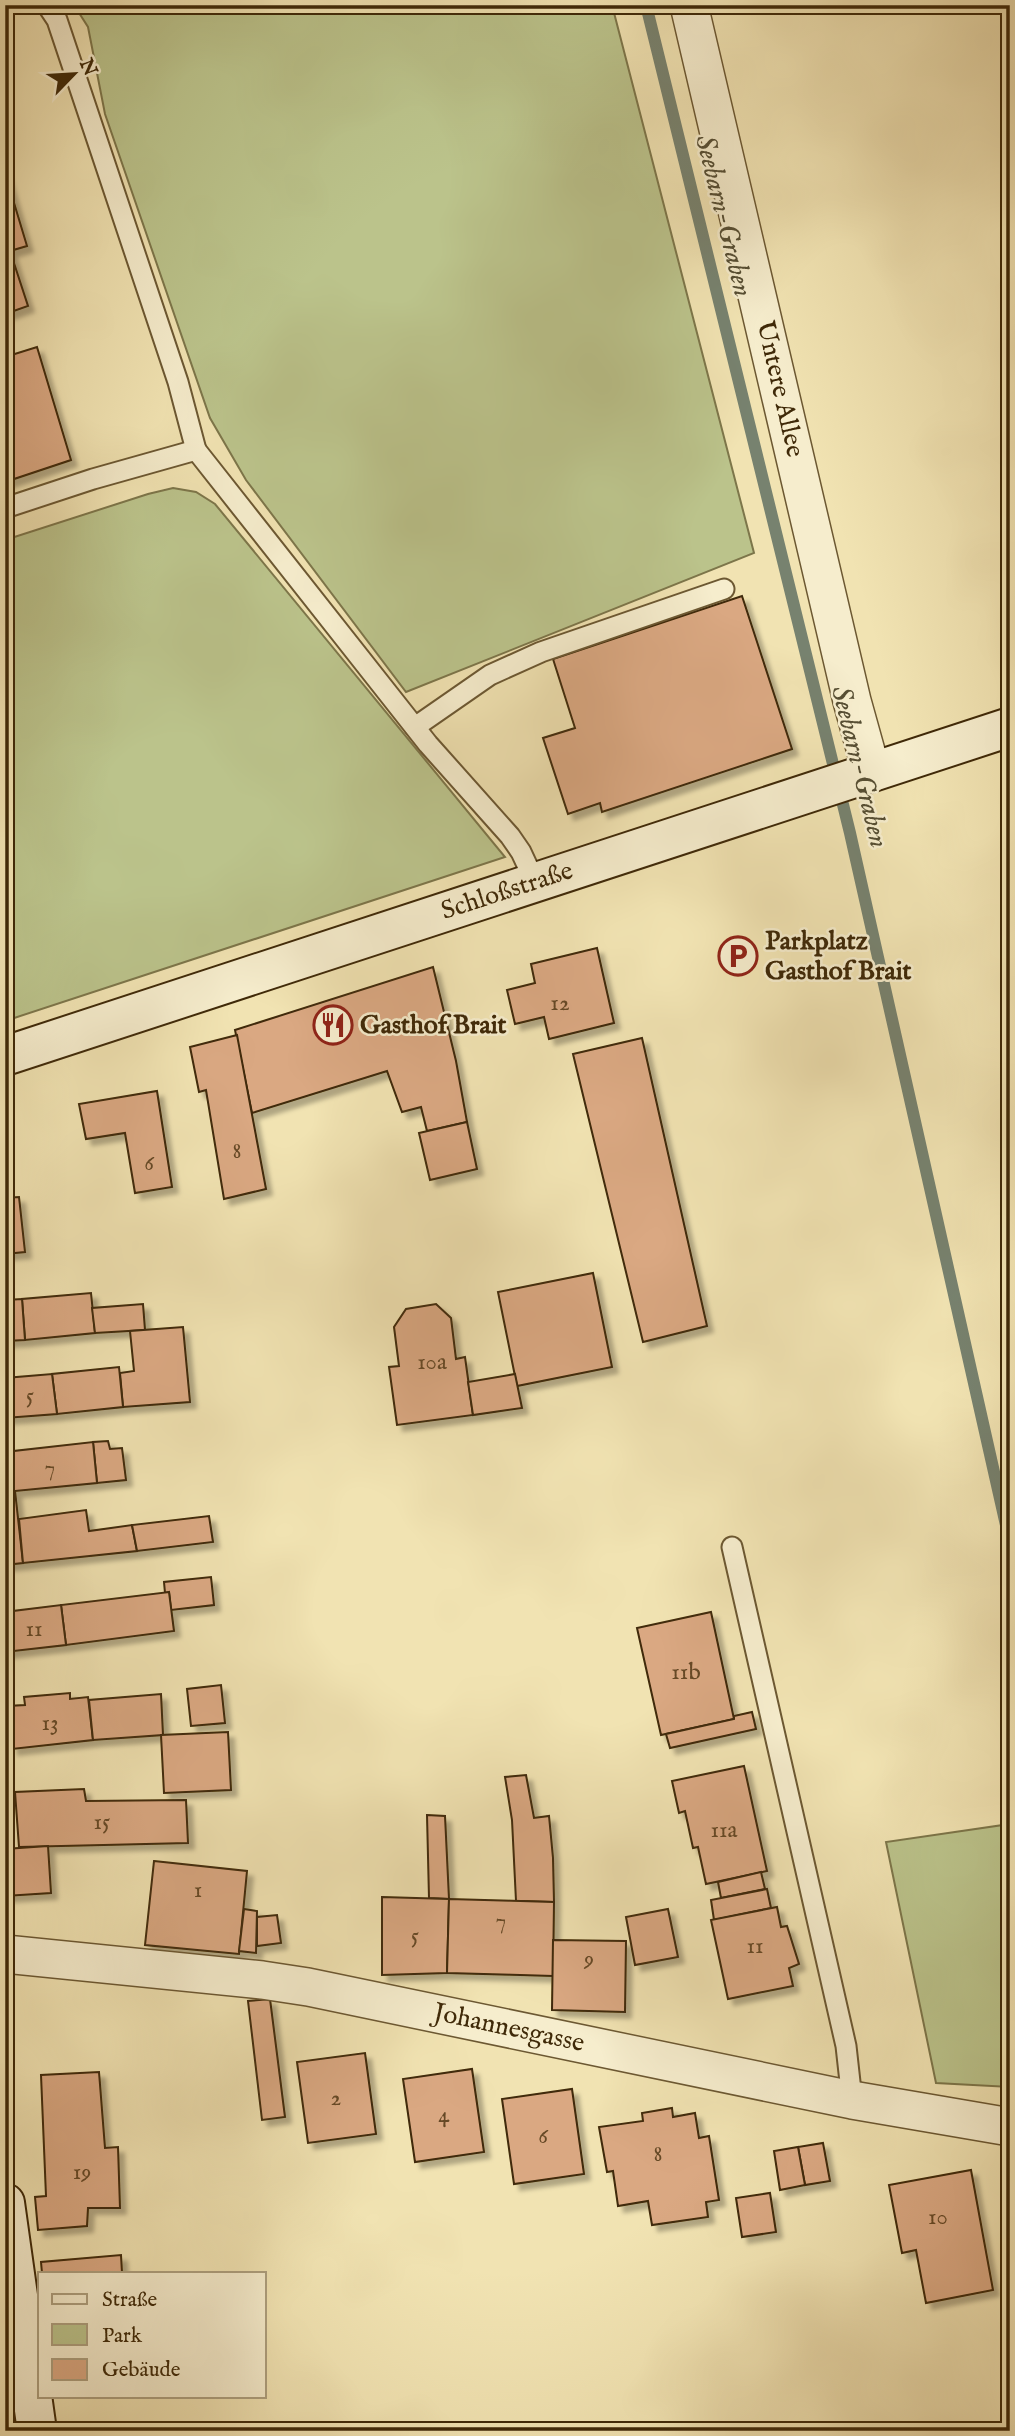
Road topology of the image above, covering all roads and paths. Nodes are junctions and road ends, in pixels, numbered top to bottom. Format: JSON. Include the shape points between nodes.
{"nodes":[{"id":1,"x":47,"y":5,"type":"edge"},
{"id":2,"x":689,"y":5,"type":"edge"},
{"id":3,"x":196,"y":450,"type":"junction"},
{"id":4,"x":5,"y":508,"type":"edge"},
{"id":5,"x":724,"y":589,"type":"dead end"},
{"id":6,"x":415,"y":727,"type":"junction"},
{"id":7,"x":1010,"y":727,"type":"edge"},
{"id":8,"x":847,"y":781,"type":"junction"},
{"id":9,"x":535,"y":881,"type":"junction"},
{"id":10,"x":5,"y":1056,"type":"edge"},
{"id":11,"x":732,"y":1547,"type":"dead end"},
{"id":12,"x":5,"y":1954,"type":"edge"},
{"id":13,"x":852,"y":2100,"type":"junction"},
{"id":14,"x":1010,"y":2127,"type":"edge"},
{"id":15,"x":5,"y":2203,"type":"edge"},
{"id":16,"x":37,"y":2431,"type":"edge"}],
"edges":[{"from":1,"to":3,"type":"lane","via":[[57,20],[178,382]]},
{"from":2,"to":8,"type":"street","name":"Untere Allee","via":[[852,701]]},
{"from":3,"to":4,"type":"lane"},
{"from":3,"to":6,"type":"lane"},
{"from":5,"to":6,"type":"lane","via":[[541,652],[490,675]]},
{"from":6,"to":9,"type":"lane","via":[[510,836]]},
{"from":7,"to":8,"type":"main road","name":"Schloßstraße"},
{"from":8,"to":9,"type":"main road","name":"Schloßstraße"},
{"from":9,"to":10,"type":"main road","name":"Schloßstraße"},
{"from":11,"to":13,"type":"lane","via":[[838,2007]]},
{"from":12,"to":13,"type":"street","name":"Johannesgasse","via":[[307,1987]]},
{"from":13,"to":14,"type":"street","name":"Johannesgasse"},
{"from":15,"to":16,"type":"main road"}]}
